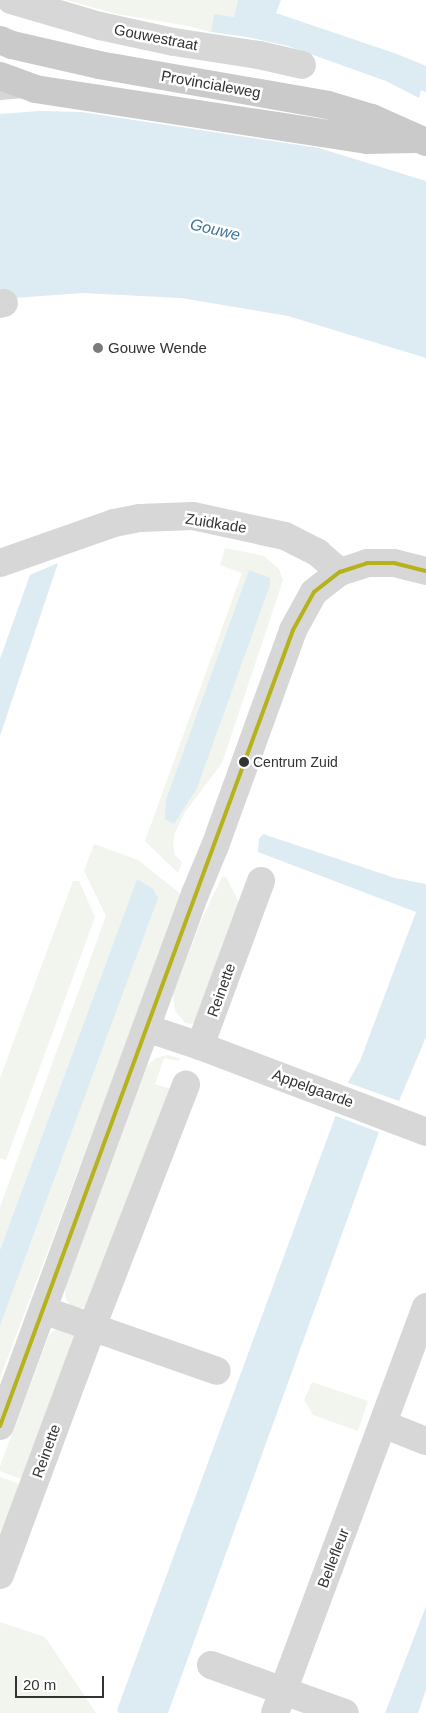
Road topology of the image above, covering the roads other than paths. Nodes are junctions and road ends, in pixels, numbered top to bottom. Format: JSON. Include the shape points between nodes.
{"nodes":[{"id":1,"x":11,"y":0,"type":"edge"},
{"id":2,"x":0,"y":40,"type":"edge"},
{"id":3,"x":302,"y":65,"type":"dead end"},
{"id":4,"x":0,"y":76,"type":"edge"},
{"id":5,"x":35,"y":89,"type":"junction"},
{"id":6,"x":0,"y":92,"type":"edge"},
{"id":7,"x":422,"y":140,"type":"edge"},
{"id":8,"x":0,"y":563,"type":"edge"},
{"id":9,"x":426,"y":571,"type":"edge"},
{"id":10,"x":340,"y":572,"type":"junction"},
{"id":11,"x":261,"y":881,"type":"dead end"},
{"id":12,"x":146,"y":1028,"type":"junction"},
{"id":13,"x":200,"y":1046,"type":"junction"},
{"id":14,"x":186,"y":1085,"type":"dead end"},
{"id":15,"x":416,"y":1128,"type":"edge"},
{"id":16,"x":426,"y":1307,"type":"edge"},
{"id":17,"x":43,"y":1310,"type":"junction"},
{"id":18,"x":92,"y":1327,"type":"junction"},
{"id":19,"x":217,"y":1371,"type":"dead end"},
{"id":20,"x":383,"y":1424,"type":"junction"},
{"id":21,"x":0,"y":1426,"type":"edge"},
{"id":22,"x":426,"y":1441,"type":"edge"},
{"id":23,"x":0,"y":1575,"type":"edge"},
{"id":24,"x":211,"y":1665,"type":"dead end"},
{"id":25,"x":279,"y":1702,"type":"edge"},
{"id":26,"x":345,"y":1713,"type":"edge"}],
"edges":[{"from":1,"to":3,"type":"street","name":"Gouwestraat","via":[[100,26]]},
{"from":2,"to":7,"type":"main road","name":"Provincialeweg","via":[[99,65],[328,105],[372,118]]},
{"from":4,"to":5,"type":"main road"},
{"from":5,"to":6,"type":"lane"},
{"from":5,"to":7,"type":"main road","via":[[367,140]]},
{"from":8,"to":10,"type":"street","name":"Zuidkade","via":[[114,523],[140,518],[193,516],[285,536],[318,553]]},
{"from":9,"to":10,"type":"street","via":[[394,563],[367,563]]},
{"from":10,"to":12,"type":"street","via":[[314,592],[293,630]]},
{"from":11,"to":13,"type":"street","name":"Reinette"},
{"from":12,"to":13,"type":"street"},
{"from":12,"to":17,"type":"street"},
{"from":13,"to":15,"type":"street","name":"Appelgaarde"},
{"from":14,"to":18,"type":"street","name":"Reinette"},
{"from":16,"to":20,"type":"street","name":"Bellefleur"},
{"from":17,"to":18,"type":"street"},
{"from":17,"to":21,"type":"street"},
{"from":18,"to":19,"type":"street"},
{"from":18,"to":23,"type":"street","name":"Reinette"},
{"from":20,"to":22,"type":"street"},
{"from":20,"to":25,"type":"street","name":"Bellefleur"},
{"from":24,"to":25,"type":"street"},
{"from":25,"to":26,"type":"street"}]}
